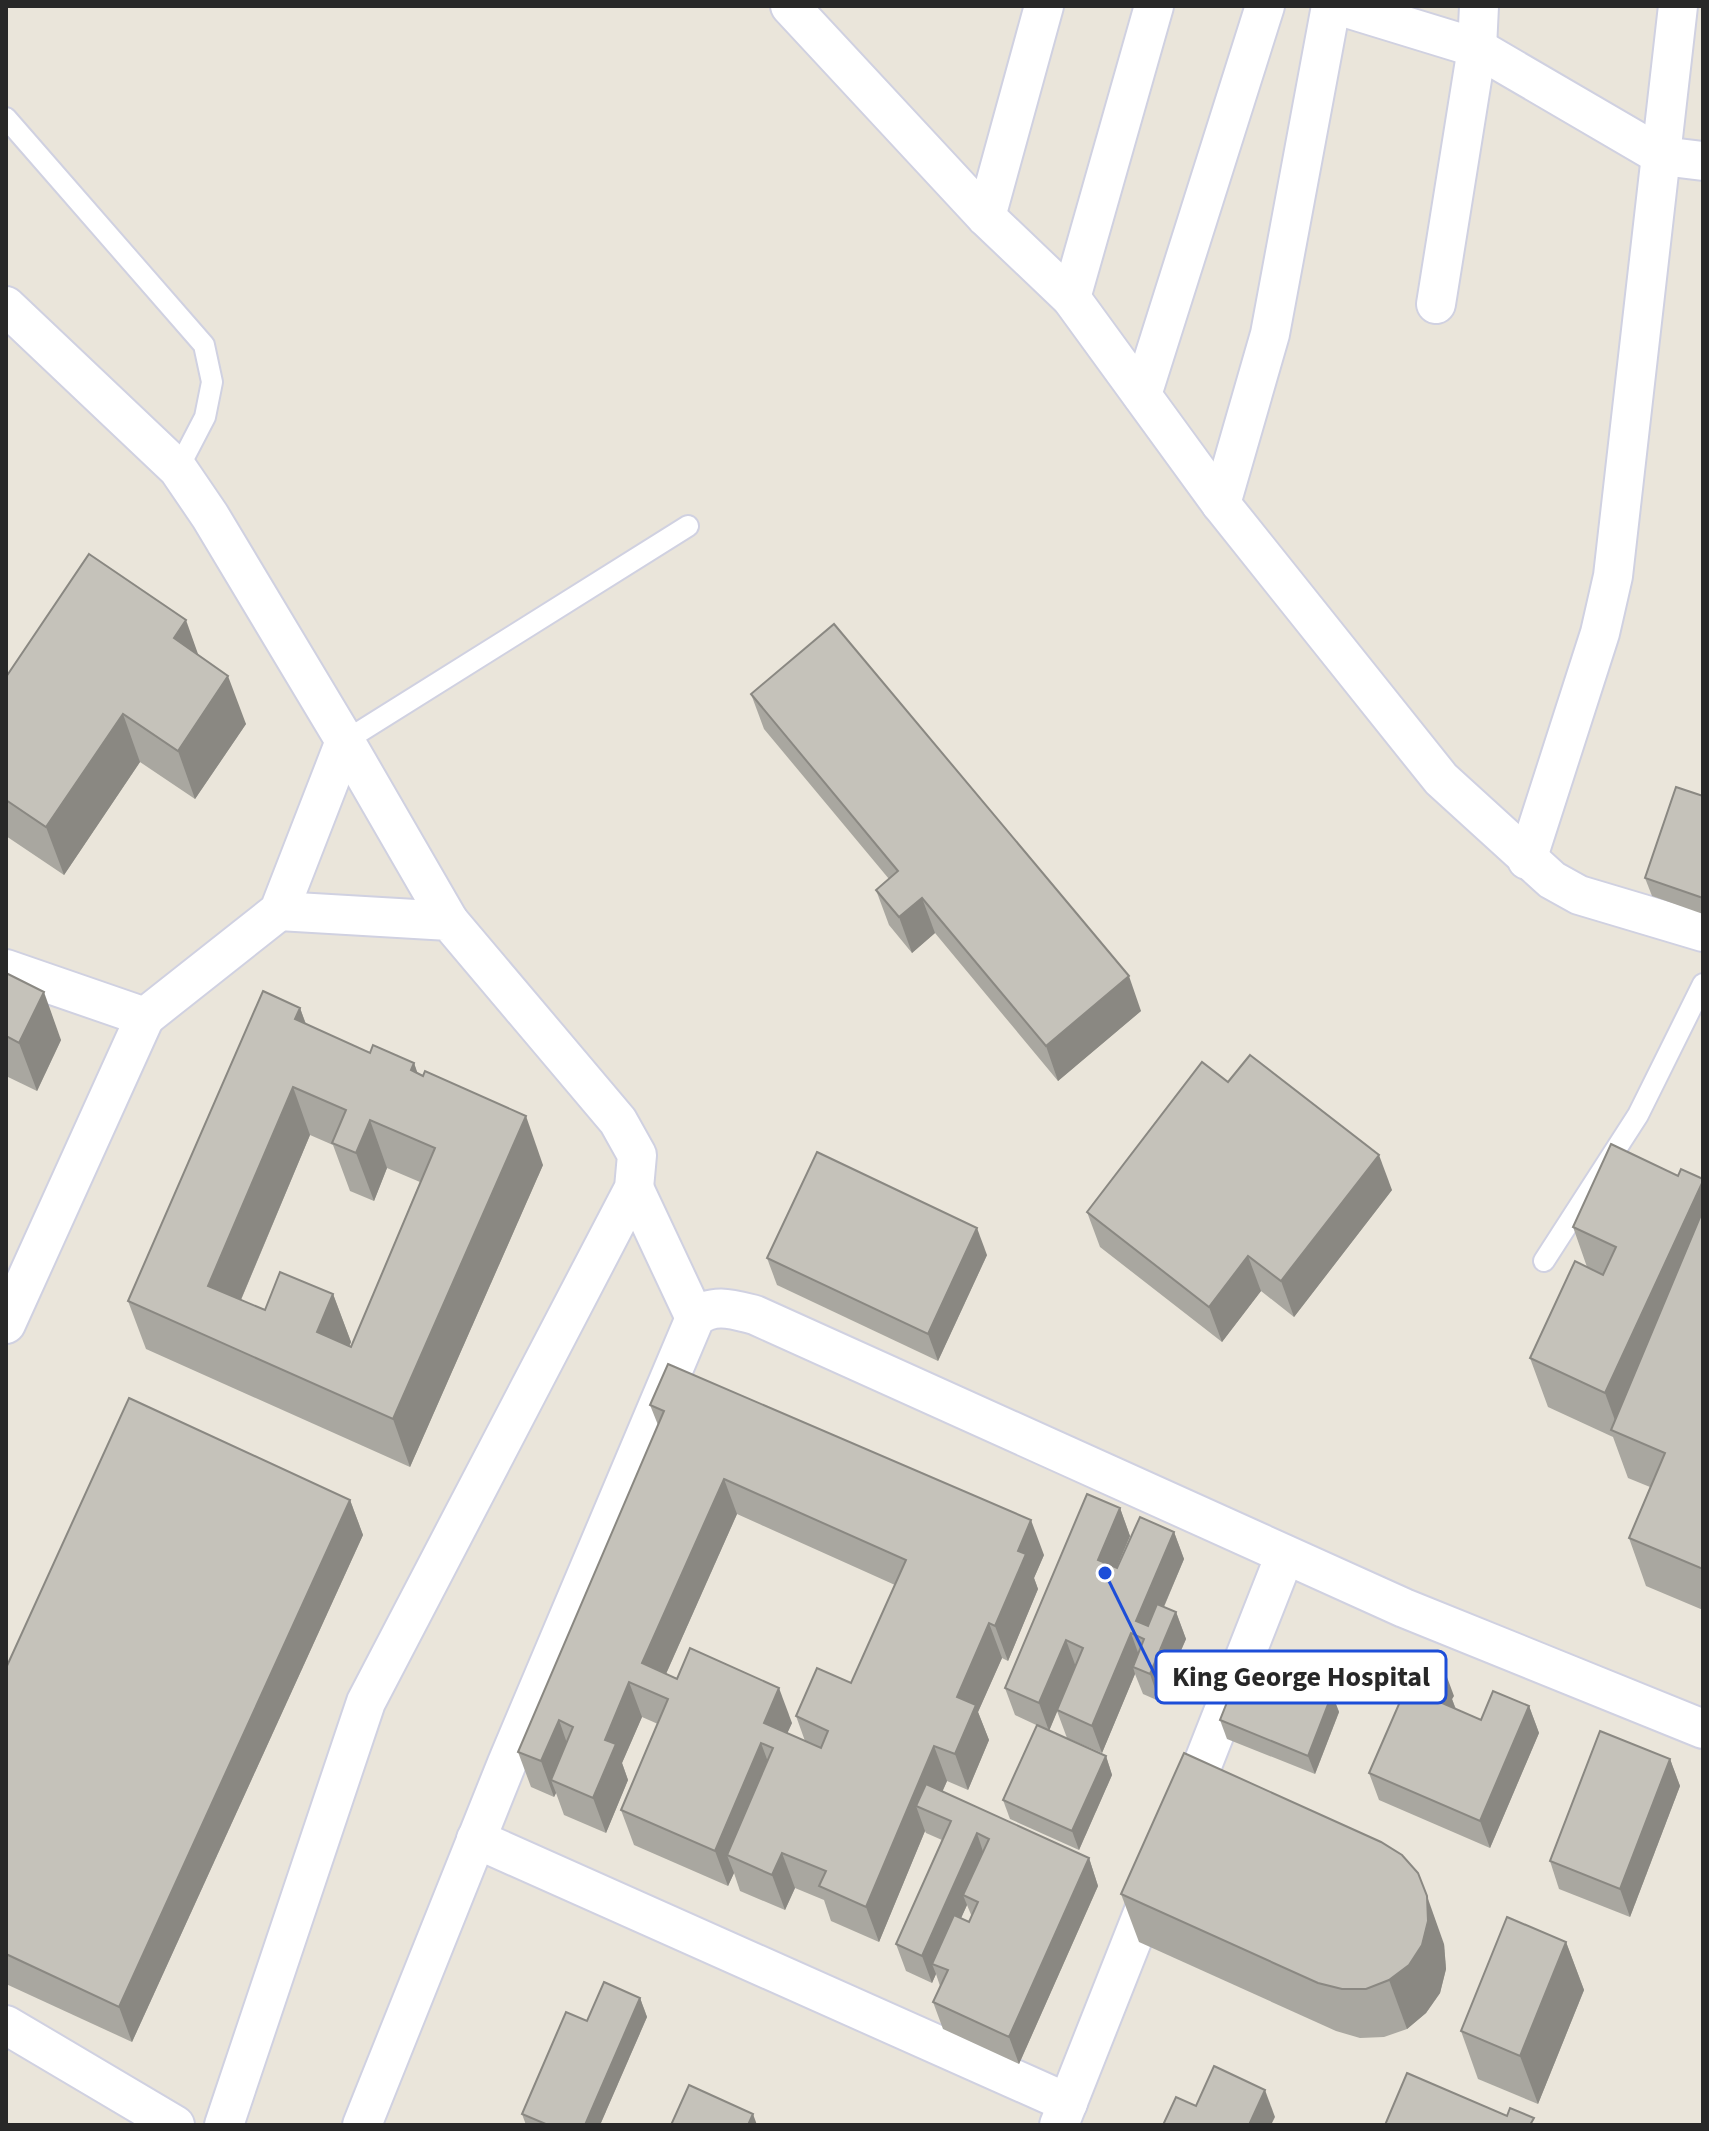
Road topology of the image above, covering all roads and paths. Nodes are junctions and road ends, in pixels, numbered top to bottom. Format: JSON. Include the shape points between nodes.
{"nodes":[{"id":1,"x":790,"y":6,"type":"edge"},
{"id":2,"x":1044,"y":6,"type":"edge"},
{"id":3,"x":1154,"y":6,"type":"edge"},
{"id":4,"x":1265,"y":6,"type":"edge"},
{"id":5,"x":1331,"y":6,"type":"edge"},
{"id":6,"x":1340,"y":6,"type":"edge"},
{"id":7,"x":1479,"y":6,"type":"edge"},
{"id":8,"x":1678,"y":6,"type":"edge"},
{"id":9,"x":1477,"y":48,"type":"junction"},
{"id":10,"x":6,"y":118,"type":"edge"},
{"id":11,"x":1662,"y":156,"type":"junction"},
{"id":12,"x":1703,"y":161,"type":"edge"},
{"id":13,"x":986,"y":217,"type":"junction"},
{"id":14,"x":1071,"y":298,"type":"junction"},
{"id":15,"x":1436,"y":304,"type":"dead end"},
{"id":16,"x":6,"y":306,"type":"edge"},
{"id":17,"x":1142,"y":395,"type":"junction"},
{"id":18,"x":178,"y":469,"type":"junction"},
{"id":19,"x":1221,"y":504,"type":"junction"},
{"id":20,"x":688,"y":526,"type":"dead end"},
{"id":21,"x":345,"y":741,"type":"junction"},
{"id":22,"x":1527,"y":860,"type":"junction"},
{"id":23,"x":279,"y":911,"type":"junction"},
{"id":24,"x":449,"y":921,"type":"junction"},
{"id":25,"x":1703,"y":932,"type":"edge"},
{"id":26,"x":6,"y":969,"type":"edge"},
{"id":27,"x":1703,"y":984,"type":"edge"},
{"id":28,"x":145,"y":1017,"type":"junction"},
{"id":29,"x":634,"y":1188,"type":"junction"},
{"id":30,"x":1544,"y":1261,"type":"dead end"},
{"id":31,"x":695,"y":1318,"type":"junction"},
{"id":32,"x":6,"y":1324,"type":"edge"},
{"id":33,"x":1285,"y":1555,"type":"junction"},
{"id":34,"x":1703,"y":1729,"type":"edge"},
{"id":35,"x":476,"y":1839,"type":"junction"},
{"id":36,"x":6,"y":2025,"type":"edge"},
{"id":37,"x":1063,"y":2114,"type":"edge"},
{"id":38,"x":175,"y":2125,"type":"edge"},
{"id":39,"x":224,"y":2125,"type":"edge"},
{"id":40,"x":362,"y":2125,"type":"edge"}],
"edges":[{"from":1,"to":13,"type":"street"},
{"from":2,"to":13,"type":"street"},
{"from":3,"to":14,"type":"street"},
{"from":4,"to":17,"type":"street"},
{"from":5,"to":19,"type":"street","via":[[1270,334]]},
{"from":6,"to":9,"type":"street"},
{"from":7,"to":9,"type":"street"},
{"from":8,"to":11,"type":"street"},
{"from":9,"to":11,"type":"street"},
{"from":9,"to":15,"type":"street"},
{"from":10,"to":18,"type":"lane","via":[[204,345],[212,382],[205,417]]},
{"from":11,"to":12,"type":"street"},
{"from":11,"to":22,"type":"street","via":[[1613,576],[1600,633]]},
{"from":13,"to":14,"type":"street"},
{"from":14,"to":17,"type":"street"},
{"from":16,"to":18,"type":"street"},
{"from":17,"to":19,"type":"street"},
{"from":18,"to":21,"type":"street"},
{"from":19,"to":22,"type":"street","via":[[1441,779]]},
{"from":20,"to":21,"type":"lane"},
{"from":21,"to":23,"type":"street"},
{"from":21,"to":24,"type":"street"},
{"from":22,"to":25,"type":"street","via":[[1579,895]]},
{"from":23,"to":24,"type":"street"},
{"from":23,"to":28,"type":"street"},
{"from":24,"to":29,"type":"street","via":[[618,1121],[637,1155]]},
{"from":26,"to":28,"type":"street"},
{"from":27,"to":30,"type":"lane","via":[[1638,1115]]},
{"from":28,"to":32,"type":"street"},
{"from":29,"to":31,"type":"street"},
{"from":29,"to":39,"type":"street","via":[[366,1702]]},
{"from":31,"to":33,"type":"street","via":[[716,1308],[755,1315]]},
{"from":31,"to":35,"type":"street"},
{"from":33,"to":34,"type":"street"},
{"from":33,"to":37,"type":"street"},
{"from":35,"to":37,"type":"street"},
{"from":35,"to":40,"type":"street"},
{"from":36,"to":38,"type":"street"}]}
